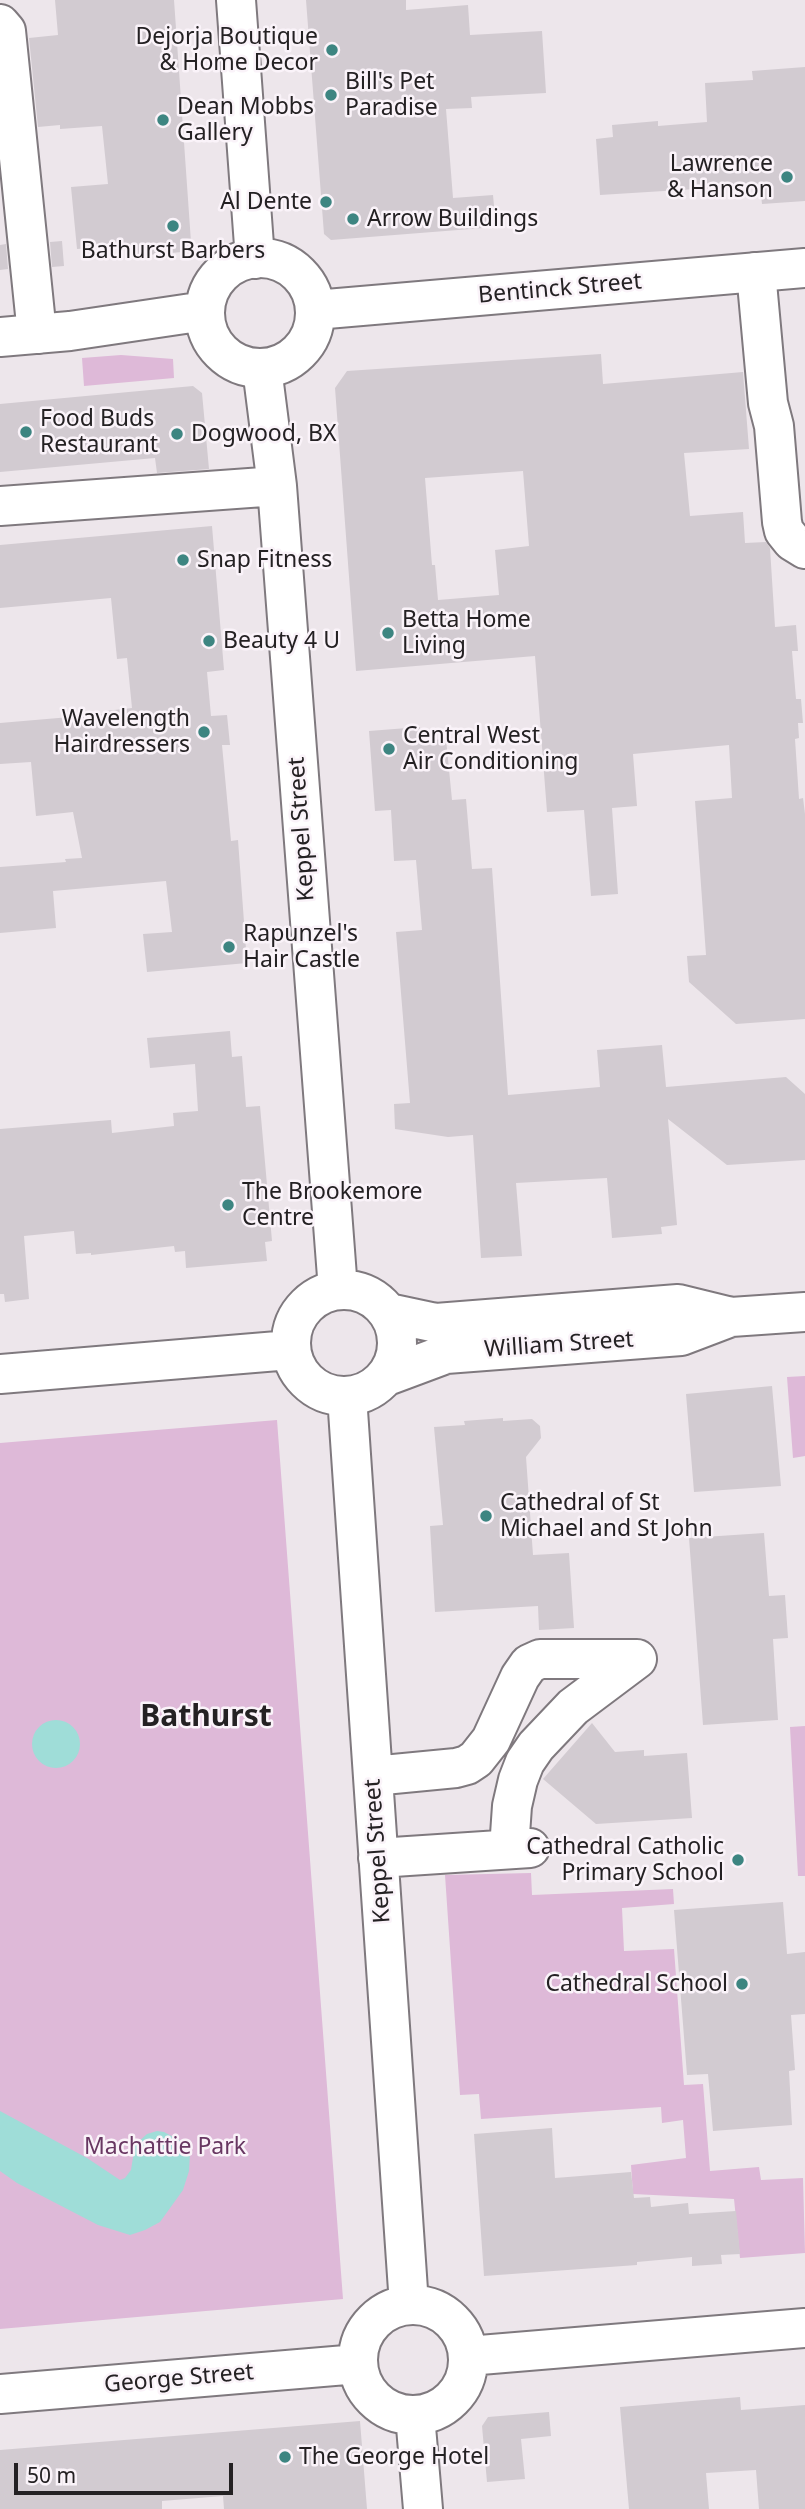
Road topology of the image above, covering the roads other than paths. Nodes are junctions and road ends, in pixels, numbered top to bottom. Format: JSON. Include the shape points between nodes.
{"nodes":[{"id":1,"x":236,"y":0,"type":"edge"},
{"id":2,"x":0,"y":24,"type":"edge"},
{"id":3,"x":255,"y":259,"type":"junction"},
{"id":4,"x":779,"y":270,"type":"edge"},
{"id":5,"x":315,"y":310,"type":"junction"},
{"id":6,"x":205,"y":311,"type":"junction"},
{"id":7,"x":19,"y":335,"type":"edge"},
{"id":8,"x":262,"y":368,"type":"junction"},
{"id":9,"x":277,"y":486,"type":"junction"},
{"id":10,"x":0,"y":506,"type":"edge"},
{"id":11,"x":805,"y":535,"type":"edge"},
{"id":12,"x":805,"y":549,"type":"edge"},
{"id":13,"x":338,"y":1290,"type":"junction"},
{"id":14,"x":805,"y":1312,"type":"edge"},
{"id":15,"x":389,"y":1313,"type":"junction"},
{"id":16,"x":731,"y":1317,"type":"junction"},
{"id":17,"x":290,"y":1350,"type":"junction"},
{"id":18,"x":0,"y":1374,"type":"edge"},
{"id":19,"x":387,"y":1376,"type":"junction"},
{"id":20,"x":347,"y":1396,"type":"junction"},
{"id":21,"x":373,"y":1776,"type":"junction"},
{"id":22,"x":378,"y":1858,"type":"junction"},
{"id":23,"x":409,"y":2305,"type":"junction"},
{"id":24,"x":805,"y":2328,"type":"edge"},
{"id":25,"x":468,"y":2356,"type":"junction"},
{"id":26,"x":358,"y":2364,"type":"junction"},
{"id":27,"x":0,"y":2394,"type":"edge"},
{"id":28,"x":415,"y":2415,"type":"junction"},
{"id":29,"x":423,"y":2509,"type":"edge"}],
"edges":[{"from":1,"to":3,"type":"street"},
{"from":2,"to":7,"type":"street","via":[[6,31]]},
{"from":3,"to":5,"type":"street","via":[[289,266],[311,293]]},
{"from":3,"to":6,"type":"street","via":[[226,270],[208,295]]},
{"from":4,"to":5,"type":"street","name":"Bentinck Street"},
{"from":4,"to":11,"type":"street","via":[[797,520]]},
{"from":4,"to":12,"type":"street","via":[[768,403],[784,531]]},
{"from":5,"to":8,"type":"street","via":[[307,343],[279,365]]},
{"from":6,"to":7,"type":"street"},
{"from":6,"to":8,"type":"street","via":[[207,329],[228,358]]},
{"from":8,"to":9,"type":"street","name":"Keppel Street"},
{"from":9,"to":10,"type":"street"},
{"from":9,"to":13,"type":"street","name":"Keppel Street"},
{"from":13,"to":15,"type":"street","name":"William Street","via":[[367,1294]]},
{"from":13,"to":17,"type":"street","via":[[318,1296],[301,1310],[290,1336]]},
{"from":14,"to":16,"type":"street","name":"William Street"},
{"from":15,"to":16,"type":"street","name":"William Street","via":[[436,1323],[678,1304]]},
{"from":15,"to":19,"type":"street","via":[[397,1341]]},
{"from":16,"to":19,"type":"street","name":"William Street","via":[[681,1336],[446,1354]]},
{"from":17,"to":18,"type":"street"},
{"from":17,"to":20,"type":"street","via":[[306,1382],[321,1392]]},
{"from":19,"to":20,"type":"street","name":"William Street","via":[[374,1388]]},
{"from":20,"to":21,"type":"street","name":"Keppel Street"},
{"from":21,"to":22,"type":"street","name":"Keppel Street"},
{"from":21,"to":22,"type":"street","via":[[456,1768],[476,1759],[491,1740],[520,1676],[540,1659],[637,1659],[573,1707],[525,1762],[512,1806],[520,1849]]},
{"from":22,"to":23,"type":"street","name":"Keppel Street"},
{"from":23,"to":25,"type":"street","via":[[426,2307],[449,2319],[464,2339]]},
{"from":23,"to":26,"type":"street","via":[[392,2309],[366,2331]]},
{"from":24,"to":25,"type":"street"},
{"from":25,"to":28,"type":"street","via":[[467,2371],[454,2397],[443,2406]]},
{"from":26,"to":27,"type":"street","name":"George Street"},
{"from":26,"to":28,"type":"street","via":[[362,2381],[383,2406]]},
{"from":28,"to":29,"type":"street"}]}
